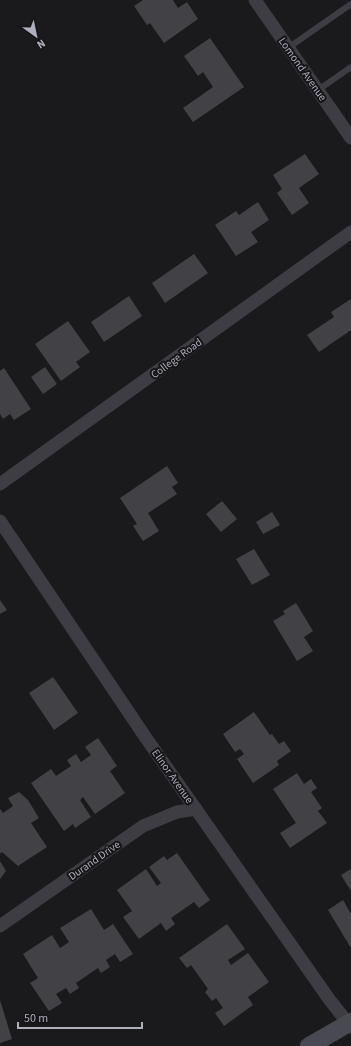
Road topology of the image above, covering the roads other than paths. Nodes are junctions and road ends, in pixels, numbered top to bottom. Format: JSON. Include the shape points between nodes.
{"nodes":[{"id":1,"x":255,"y":0,"type":"edge"},
{"id":2,"x":351,"y":4,"type":"edge"},
{"id":3,"x":288,"y":48,"type":"junction"},
{"id":4,"x":351,"y":67,"type":"edge"},
{"id":5,"x":318,"y":90,"type":"junction"},
{"id":6,"x":351,"y":138,"type":"edge"},
{"id":7,"x":351,"y":232,"type":"edge"},
{"id":8,"x":0,"y":484,"type":"edge"},
{"id":9,"x":0,"y":521,"type":"edge"},
{"id":10,"x":196,"y":809,"type":"junction"},
{"id":11,"x":0,"y":926,"type":"edge"},
{"id":12,"x":350,"y":1024,"type":"edge"},
{"id":13,"x":309,"y":1046,"type":"edge"}],
"edges":[{"from":1,"to":3,"type":"street","name":"Lomond Avenue"},
{"from":2,"to":3,"type":"lane"},
{"from":3,"to":5,"type":"street","name":"Lomond Avenue"},
{"from":4,"to":5,"type":"lane"},
{"from":5,"to":6,"type":"street","name":"Lomond Avenue"},
{"from":7,"to":8,"type":"street","name":"College Road"},
{"from":9,"to":10,"type":"street","name":"Elinor Avenue"},
{"from":10,"to":11,"type":"street","name":"Durand Drive","via":[[177,812],[143,826]]},
{"from":10,"to":12,"type":"street","name":"Elinor Avenue","via":[[324,993]]},
{"from":12,"to":13,"type":"main road"}]}
